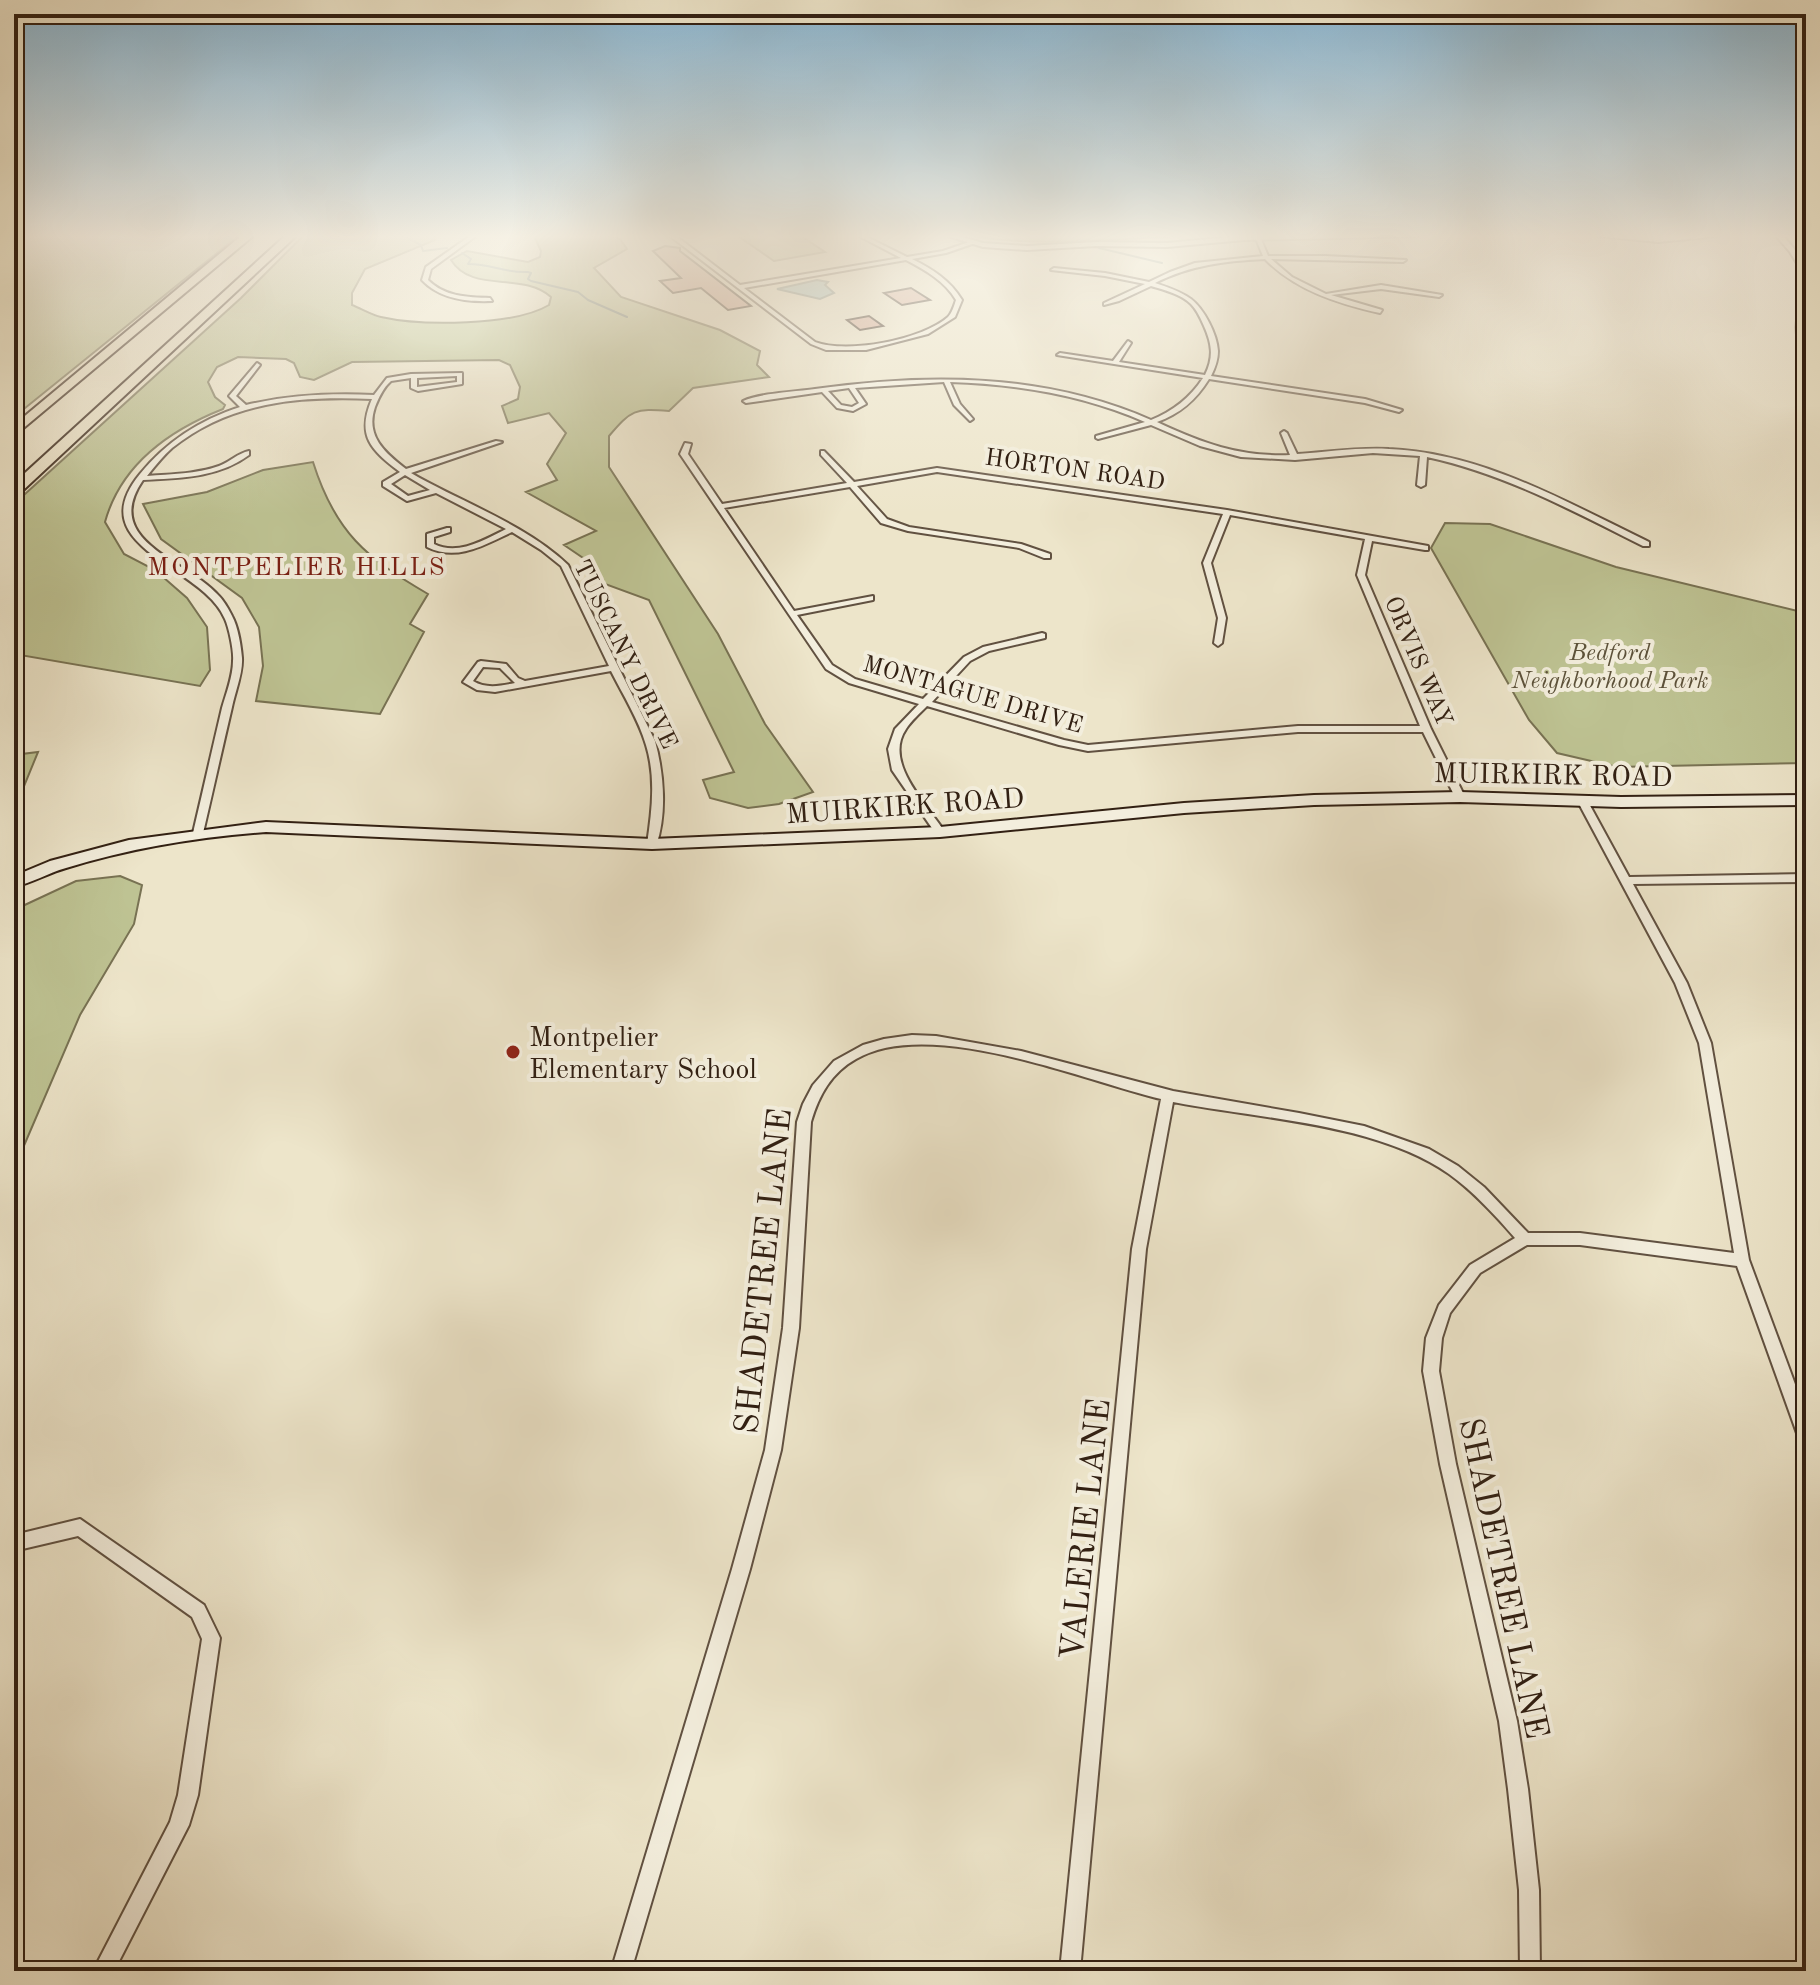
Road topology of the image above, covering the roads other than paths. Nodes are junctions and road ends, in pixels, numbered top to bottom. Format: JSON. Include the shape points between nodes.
{"nodes":[{"id":1,"x":137,"y":329,"type":"edge"},
{"id":2,"x":190,"y":329,"type":"edge"},
{"id":3,"x":796,"y":329,"type":"edge"},
{"id":4,"x":936,"y":329,"type":"edge"},
{"id":5,"x":1208,"y":329,"type":"edge"},
{"id":6,"x":1799,"y":329,"type":"edge"},
{"id":7,"x":1128,"y":343,"type":"dead end"},
{"id":8,"x":1806,"y":352,"type":"edge"},
{"id":9,"x":1060,"y":355,"type":"dead end"},
{"id":10,"x":1115,"y":363,"type":"junction"},
{"id":11,"x":257,"y":365,"type":"dead end"},
{"id":12,"x":414,"y":376,"type":"junction"},
{"id":13,"x":1206,"y":377,"type":"junction"},
{"id":14,"x":946,"y":380,"type":"junction"},
{"id":15,"x":852,"y":388,"type":"junction"},
{"id":16,"x":825,"y":391,"type":"junction"},
{"id":17,"x":377,"y":397,"type":"junction"},
{"id":18,"x":746,"y":401,"type":"dead end"},
{"id":19,"x":244,"y":407,"type":"junction"},
{"id":20,"x":1399,"y":410,"type":"dead end"},
{"id":21,"x":970,"y":419,"type":"dead end"},
{"id":22,"x":1149,"y":421,"type":"junction"},
{"id":23,"x":14,"y":432,"type":"edge"},
{"id":24,"x":1284,"y":433,"type":"dead end"},
{"id":25,"x":1098,"y":437,"type":"dead end"},
{"id":26,"x":498,"y":442,"type":"dead end"},
{"id":27,"x":687,"y":444,"type":"dead end"},
{"id":28,"x":246,"y":453,"type":"dead end"},
{"id":29,"x":824,"y":453,"type":"dead end"},
{"id":30,"x":1424,"y":454,"type":"junction"},
{"id":31,"x":1295,"y":458,"type":"junction"},
{"id":32,"x":405,"y":472,"type":"junction"},
{"id":33,"x":141,"y":478,"type":"junction"},
{"id":34,"x":848,"y":483,"type":"junction"},
{"id":35,"x":1421,"y":485,"type":"dead end"},
{"id":36,"x":439,"y":490,"type":"junction"},
{"id":37,"x":14,"y":491,"type":"edge"},
{"id":38,"x":719,"y":507,"type":"junction"},
{"id":39,"x":1227,"y":512,"type":"junction"},
{"id":40,"x":513,"y":529,"type":"junction"},
{"id":41,"x":447,"y":530,"type":"dead end"},
{"id":42,"x":1369,"y":537,"type":"junction"},
{"id":43,"x":1646,"y":544,"type":"dead end"},
{"id":44,"x":1425,"y":548,"type":"dead end"},
{"id":45,"x":1047,"y":556,"type":"dead end"},
{"id":46,"x":870,"y":598,"type":"dead end"},
{"id":47,"x":792,"y":614,"type":"junction"},
{"id":48,"x":1042,"y":636,"type":"dead end"},
{"id":49,"x":1218,"y":643,"type":"dead end"},
{"id":50,"x":614,"y":668,"type":"junction"},
{"id":51,"x":524,"y":684,"type":"junction"},
{"id":52,"x":927,"y":704,"type":"junction"},
{"id":53,"x":1426,"y":729,"type":"junction"},
{"id":54,"x":1460,"y":797,"type":"junction"},
{"id":55,"x":1582,"y":800,"type":"junction"},
{"id":56,"x":1806,"y":800,"type":"edge"},
{"id":57,"x":940,"y":832,"type":"junction"},
{"id":58,"x":198,"y":833,"type":"junction"},
{"id":59,"x":652,"y":844,"type":"junction"},
{"id":60,"x":1806,"y":878,"type":"edge"},
{"id":61,"x":1625,"y":881,"type":"junction"},
{"id":62,"x":14,"y":882,"type":"edge"},
{"id":63,"x":1168,"y":1095,"type":"junction"},
{"id":64,"x":1525,"y":1239,"type":"junction"},
{"id":65,"x":1742,"y":1260,"type":"junction"},
{"id":66,"x":1806,"y":1436,"type":"edge"},
{"id":67,"x":14,"y":1543,"type":"edge"},
{"id":68,"x":103,"y":1971,"type":"edge"},
{"id":69,"x":621,"y":1971,"type":"edge"},
{"id":70,"x":1070,"y":1971,"type":"edge"},
{"id":71,"x":1530,"y":1971,"type":"edge"}],
"edges":[{"from":1,"to":23,"type":"highway"},
{"from":2,"to":37,"type":"highway"},
{"from":3,"to":4,"type":"street","via":[[821,347],[843,349],[876,346]]},
{"from":5,"to":13,"type":"street","via":[[1217,351]]},
{"from":6,"to":8,"type":"street"},
{"from":7,"to":10,"type":"street"},
{"from":9,"to":10,"type":"street"},
{"from":10,"to":13,"type":"street"},
{"from":11,"to":19,"type":"street","via":[[232,396]]},
{"from":12,"to":12,"type":"street","via":[[418,389],[460,383],[460,374]]},
{"from":12,"to":17,"type":"street","via":[[389,379]]},
{"from":13,"to":20,"type":"street"},
{"from":13,"to":22,"type":"street","via":[[1180,407]]},
{"from":14,"to":15,"type":"street"},
{"from":14,"to":21,"type":"street"},
{"from":14,"to":22,"type":"street","via":[[1073,396]]},
{"from":15,"to":16,"type":"street"},
{"from":15,"to":16,"type":"street","via":[[863,404],[853,409],[839,407]]},
{"from":16,"to":18,"type":"street"},
{"from":17,"to":19,"type":"street","via":[[298,398]]},
{"from":17,"to":32,"type":"street","name":"TUSCANY DRIVE","via":[[368,414],[371,439]]},
{"from":19,"to":33,"type":"street","via":[[189,429]]},
{"from":22,"to":25,"type":"street"},
{"from":22,"to":31,"type":"street","via":[[1217,450]]},
{"from":24,"to":31,"type":"street"},
{"from":26,"to":32,"type":"street"},
{"from":27,"to":38,"type":"street","name":"MONTAGUE DRIVE","via":[[684,454]]},
{"from":28,"to":33,"type":"street","via":[[221,467]]},
{"from":29,"to":34,"type":"street"},
{"from":30,"to":31,"type":"street","via":[[1369,451]]},
{"from":30,"to":35,"type":"street"},
{"from":30,"to":43,"type":"street","via":[[1493,470]]},
{"from":32,"to":36,"type":"street","name":"TUSCANY DRIVE"},
{"from":32,"to":36,"type":"street","via":[[386,484],[397,494],[412,499]]},
{"from":33,"to":58,"type":"street","via":[[128,499],[132,531],[217,598],[237,643],[236,677]]},
{"from":34,"to":38,"type":"street","name":"HORTON ROAD"},
{"from":34,"to":39,"type":"street","name":"HORTON ROAD","via":[[948,471]]},
{"from":34,"to":45,"type":"street","via":[[894,525],[1021,546]]},
{"from":36,"to":40,"type":"street","name":"TUSCANY DRIVE"},
{"from":38,"to":47,"type":"street","name":"MONTAGUE DRIVE"},
{"from":39,"to":42,"type":"street","name":"HORTON ROAD"},
{"from":39,"to":49,"type":"street","via":[[1207,563],[1222,618]]},
{"from":40,"to":41,"type":"street","via":[[454,552],[438,551],[430,545],[430,536]]},
{"from":40,"to":50,"type":"street","name":"TUSCANY DRIVE","via":[[564,565]]},
{"from":42,"to":44,"type":"street","name":"HORTON ROAD"},
{"from":42,"to":53,"type":"street","name":"ORVIS WAY","via":[[1361,575]]},
{"from":46,"to":47,"type":"street"},
{"from":47,"to":52,"type":"street","name":"MONTAGUE DRIVE","via":[[839,675]]},
{"from":48,"to":52,"type":"street","via":[[967,659]]},
{"from":50,"to":51,"type":"street"},
{"from":50,"to":59,"type":"street","name":"TUSCANY DRIVE","via":[[658,768]]},
{"from":51,"to":51,"type":"street","via":[[497,664],[481,664],[468,682],[486,689]]},
{"from":52,"to":53,"type":"street","name":"MONTAGUE DRIVE","via":[[1088,748],[1298,729]]},
{"from":52,"to":57,"type":"street","via":[[900,729],[892,758]]},
{"from":53,"to":54,"type":"street","name":"ORVIS WAY"},
{"from":54,"to":55,"type":"main road","name":"MUIRKIRK ROAD"},
{"from":54,"to":57,"type":"main road","name":"MUIRKIRK ROAD","via":[[1184,808]]},
{"from":55,"to":56,"type":"main road","name":"MUIRKIRK ROAD"},
{"from":55,"to":61,"type":"street"},
{"from":57,"to":59,"type":"main road","name":"MUIRKIRK ROAD"},
{"from":58,"to":59,"type":"main road","name":"MUIRKIRK ROAD","via":[[298,826]]},
{"from":58,"to":62,"type":"main road","name":"MUIRKIRK ROAD","via":[[129,845]]},
{"from":60,"to":61,"type":"street"},
{"from":61,"to":65,"type":"street","via":[[1681,983],[1705,1043]]},
{"from":63,"to":64,"type":"street","name":"SHADETREE LANE","via":[[1399,1143],[1465,1177]]},
{"from":63,"to":69,"type":"street","name":"SHADETREE LANE","via":[[989,1048],[928,1038],[901,1040],[844,1060],[810,1096],[791,1328],[773,1450]]},
{"from":63,"to":70,"type":"street","name":"VALERIE LANE","via":[[1139,1249]]},
{"from":64,"to":65,"type":"street","via":[[1580,1239]]},
{"from":64,"to":71,"type":"street","name":"SHADETREE LANE","via":[[1475,1269],[1460,1287],[1434,1338],[1431,1371],[1508,1721],[1525,1844]]},
{"from":65,"to":66,"type":"street"},
{"from":67,"to":68,"type":"street","via":[[80,1527],[198,1611],[211,1638],[179,1825]]}]}
